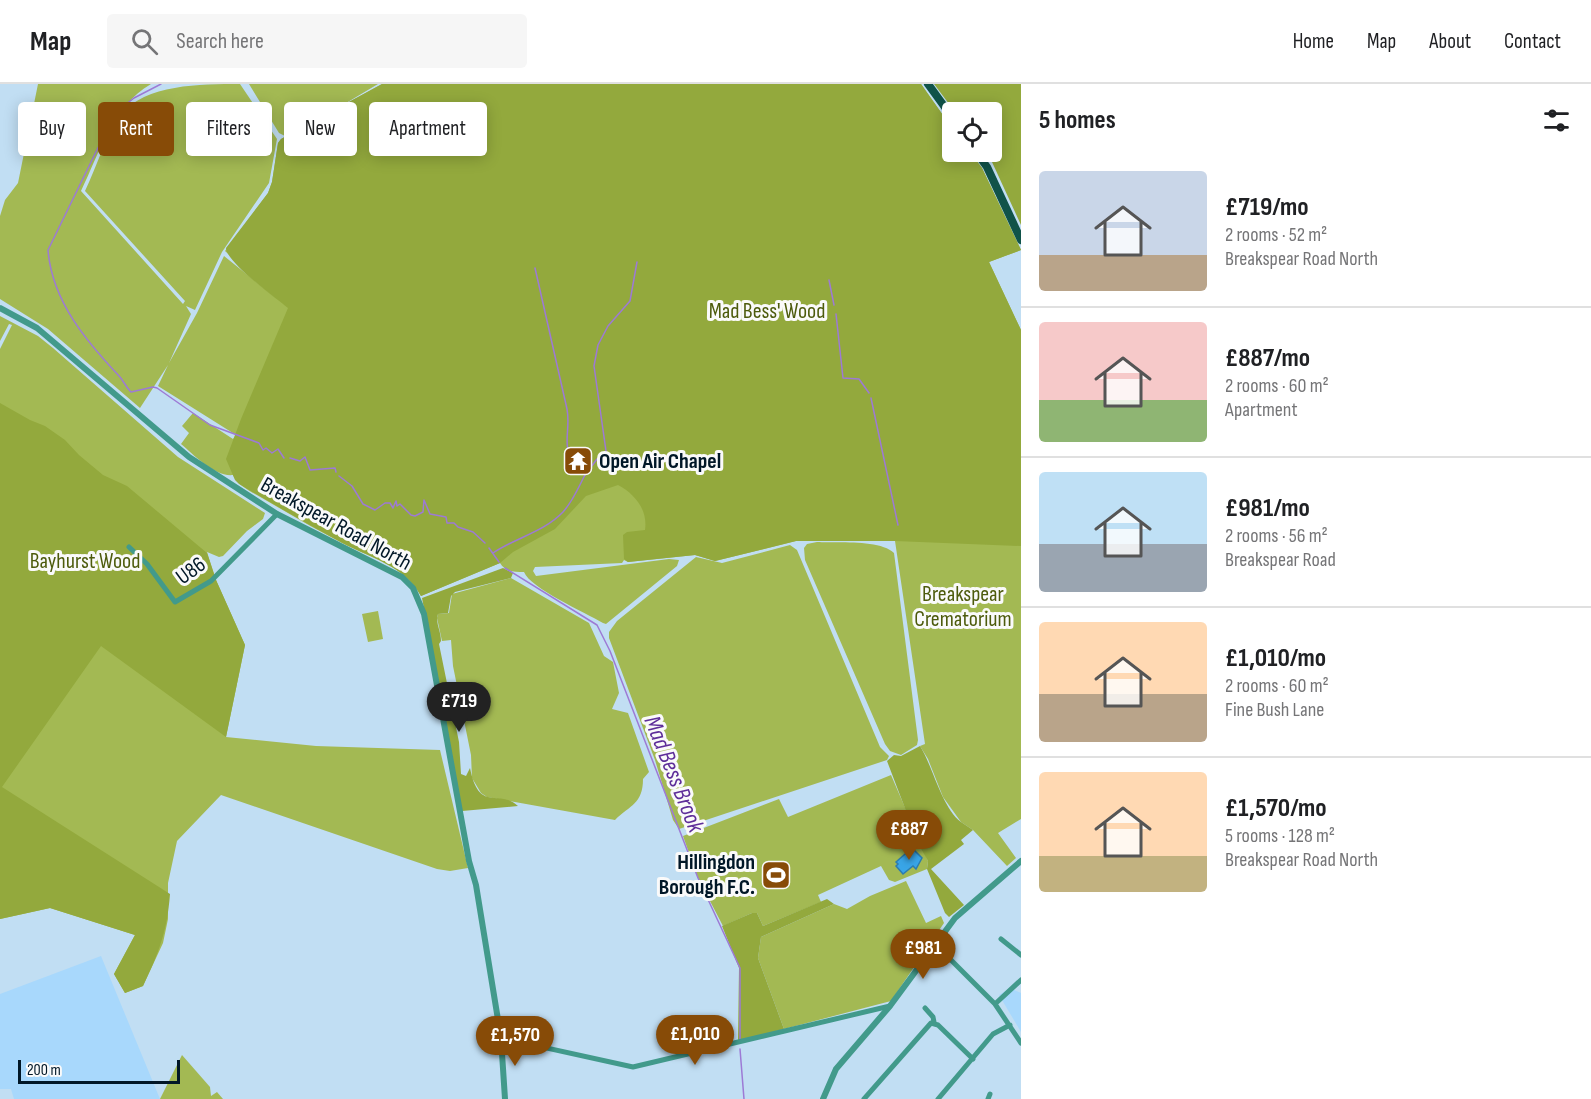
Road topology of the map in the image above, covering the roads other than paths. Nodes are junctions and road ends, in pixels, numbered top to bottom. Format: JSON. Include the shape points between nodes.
{"nodes":[{"id":1,"x":928,"y":84,"type":"edge"},
{"id":2,"x":942,"y":103,"type":"edge"},
{"id":3,"x":983,"y":162,"type":"edge"},
{"id":4,"x":1021,"y":240,"type":"edge"},
{"id":5,"x":0,"y":308,"type":"edge"},
{"id":6,"x":277,"y":514,"type":"junction"},
{"id":7,"x":129,"y":547,"type":"dead end"},
{"id":8,"x":1021,"y":861,"type":"edge"},
{"id":9,"x":1001,"y":939,"type":"dead end"},
{"id":10,"x":934,"y":943,"type":"junction"},
{"id":11,"x":1021,"y":955,"type":"edge"},
{"id":12,"x":1021,"y":980,"type":"edge"},
{"id":13,"x":995,"y":1004,"type":"junction"},
{"id":14,"x":890,"y":1006,"type":"junction"},
{"id":15,"x":925,"y":1008,"type":"dead end"},
{"id":16,"x":934,"y":1022,"type":"junction"},
{"id":17,"x":1010,"y":1025,"type":"junction"},
{"id":18,"x":501,"y":1038,"type":"junction"},
{"id":19,"x":1021,"y":1043,"type":"edge"},
{"id":20,"x":973,"y":1059,"type":"junction"},
{"id":21,"x":505,"y":1099,"type":"edge"},
{"id":22,"x":823,"y":1099,"type":"edge"},
{"id":23,"x":864,"y":1099,"type":"edge"},
{"id":24,"x":938,"y":1099,"type":"edge"}],
"edges":[{"from":1,"to":2,"type":"main road"},
{"from":3,"to":4,"type":"main road"},
{"from":5,"to":6,"type":"street","name":"Breakspear Road North","via":[[37,328],[189,457]]},
{"from":6,"to":7,"type":"street","name":"U86","via":[[210,581],[175,602]]},
{"from":6,"to":18,"type":"street","name":"Breakspear Road North","via":[[389,569],[406,580],[415,592],[424,614],[452,757]]},
{"from":8,"to":10,"type":"street","via":[[975,899]]},
{"from":9,"to":11,"type":"street"},
{"from":10,"to":13,"type":"street"},
{"from":10,"to":14,"type":"street"},
{"from":12,"to":13,"type":"street"},
{"from":13,"to":17,"type":"street"},
{"from":14,"to":18,"type":"street","via":[[633,1067]]},
{"from":14,"to":22,"type":"street","via":[[836,1069]]},
{"from":15,"to":16,"type":"street"},
{"from":16,"to":20,"type":"street"},
{"from":16,"to":23,"type":"street","via":[[927,1025]]},
{"from":17,"to":19,"type":"street"},
{"from":17,"to":20,"type":"street","via":[[993,1034]]},
{"from":18,"to":21,"type":"street","name":"Breakspear Road North"},
{"from":20,"to":24,"type":"street"}]}
